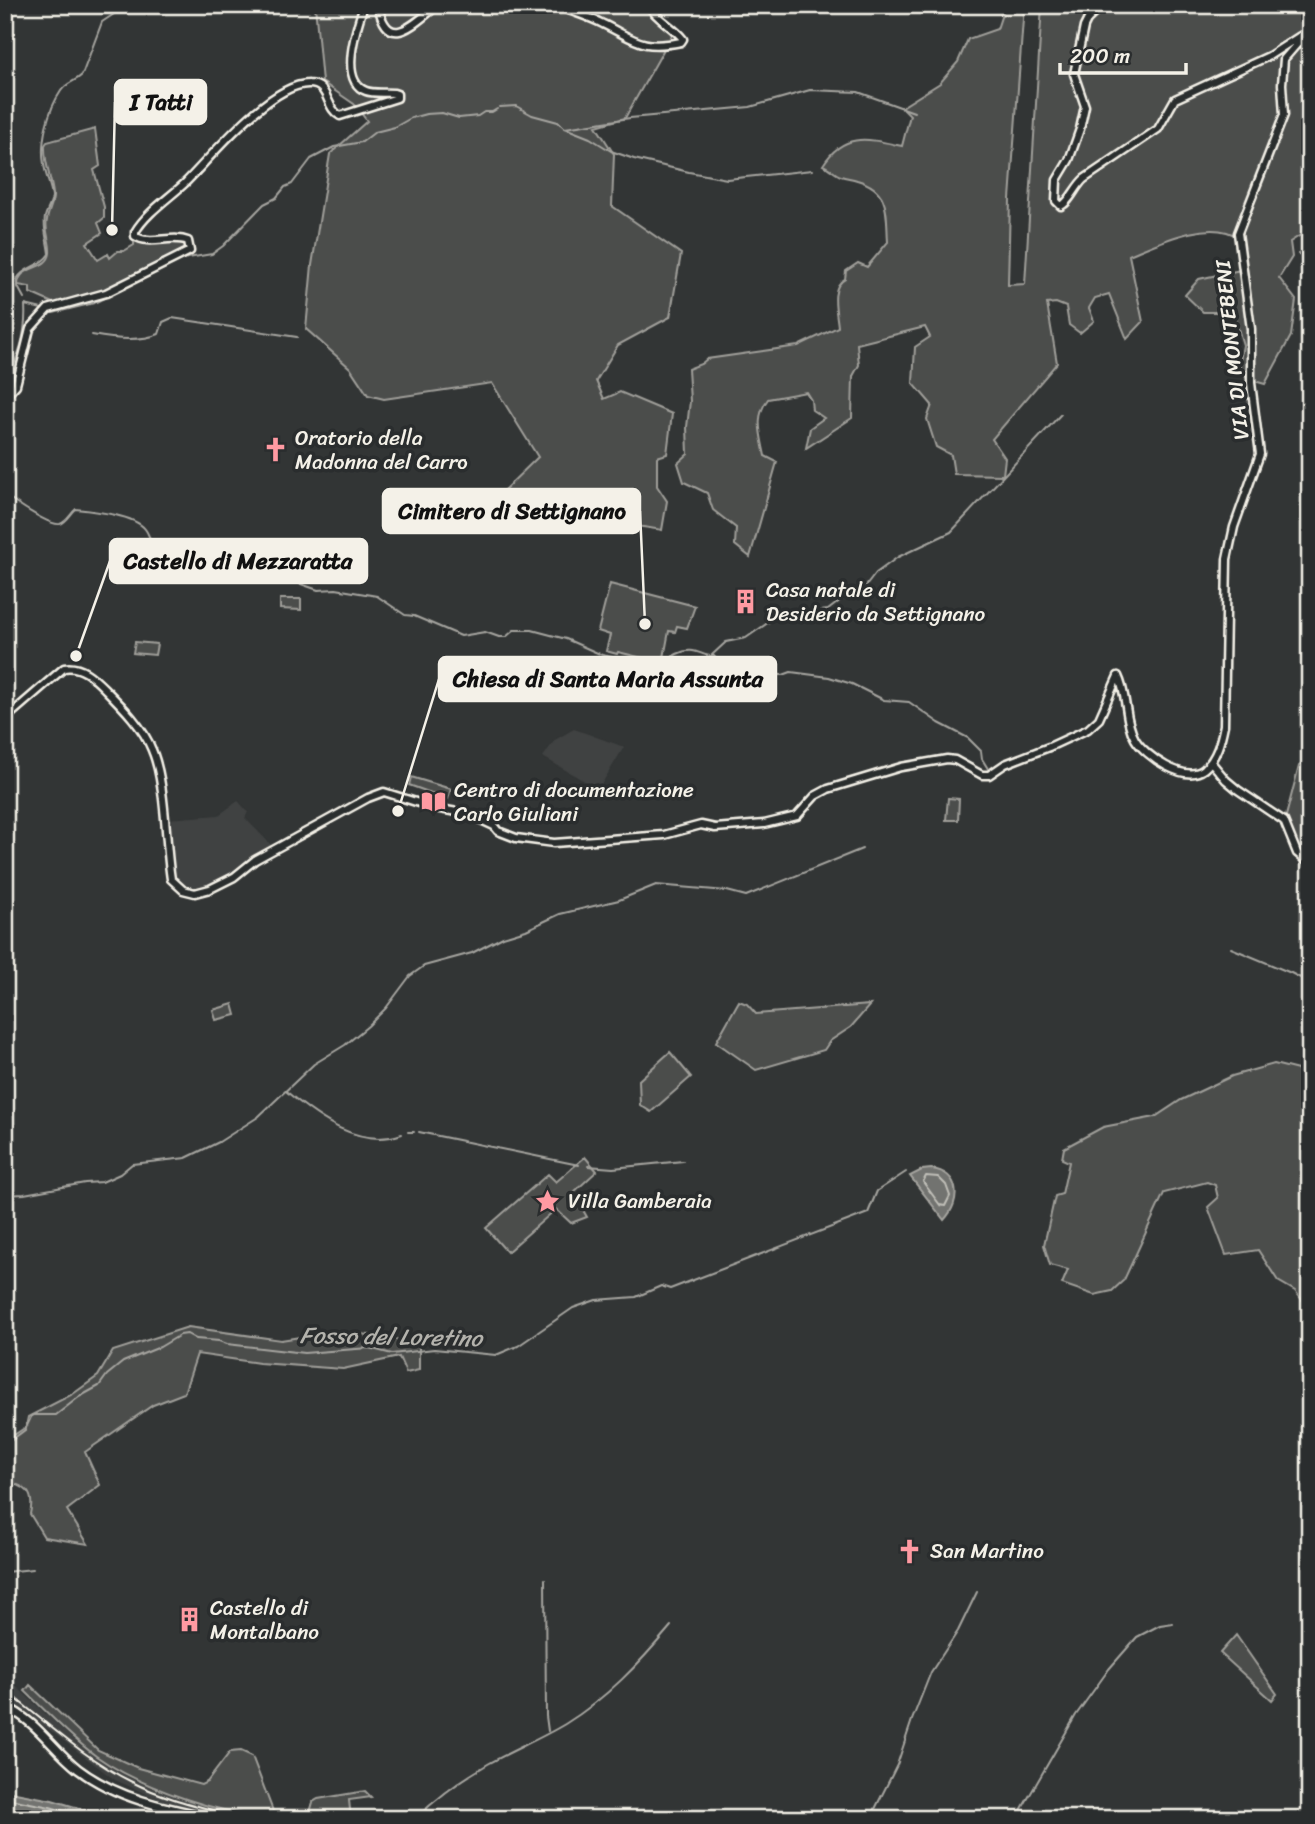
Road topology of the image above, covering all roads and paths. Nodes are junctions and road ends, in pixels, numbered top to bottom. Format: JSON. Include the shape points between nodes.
{"nodes":[{"id":1,"x":364,"y":5,"type":"edge"},
{"id":2,"x":378,"y":5,"type":"edge"},
{"id":3,"x":438,"y":5,"type":"edge"},
{"id":4,"x":556,"y":5,"type":"edge"},
{"id":5,"x":648,"y":5,"type":"edge"},
{"id":6,"x":867,"y":5,"type":"edge"},
{"id":7,"x":878,"y":5,"type":"edge"},
{"id":8,"x":1103,"y":5,"type":"edge"},
{"id":9,"x":1310,"y":29,"type":"edge"},
{"id":10,"x":5,"y":397,"type":"edge"},
{"id":11,"x":5,"y":719,"type":"edge"},
{"id":12,"x":1211,"y":762,"type":"junction"},
{"id":13,"x":1310,"y":863,"type":"edge"},
{"id":14,"x":5,"y":1706,"type":"edge"},
{"id":15,"x":219,"y":1819,"type":"edge"}],
"edges":[{"from":1,"to":10,"type":"street","via":[[351,58],[352,77],[367,92],[394,93],[397,98],[340,116],[319,85],[285,91],[231,134],[135,232],[143,240],[188,241],[189,253],[106,293],[48,309],[30,329],[16,385]]},
{"from":2,"to":3,"type":"street","via":[[386,26],[396,33]]},
{"from":4,"to":5,"type":"street","via":[[638,43],[681,42],[680,35]]},
{"from":6,"to":7,"type":"street"},
{"from":8,"to":9,"type":"street","via":[[1088,19],[1077,61],[1075,79],[1085,106],[1069,160],[1057,180],[1056,201],[1061,206],[1084,179],[1158,128],[1175,99],[1269,56]]},
{"from":9,"to":12,"type":"street","name":"VIA DI MONTEBENI","via":[[1284,59],[1284,115],[1238,230],[1260,453],[1229,550],[1224,724]]},
{"from":11,"to":12,"type":"street","via":[[64,668],[80,669],[91,676],[121,705],[152,750],[171,879],[195,893],[228,881],[262,856],[384,792],[468,814],[516,838],[554,843],[785,820],[797,816],[828,789],[925,761],[955,760],[989,775],[1088,729],[1098,719],[1118,676],[1133,737],[1145,752],[1159,763],[1183,771],[1199,772]]},
{"from":12,"to":13,"type":"street","via":[[1238,790],[1284,821],[1297,853]]},
{"from":14,"to":15,"type":"main road","via":[[34,1724],[90,1776],[144,1802]]}]}
